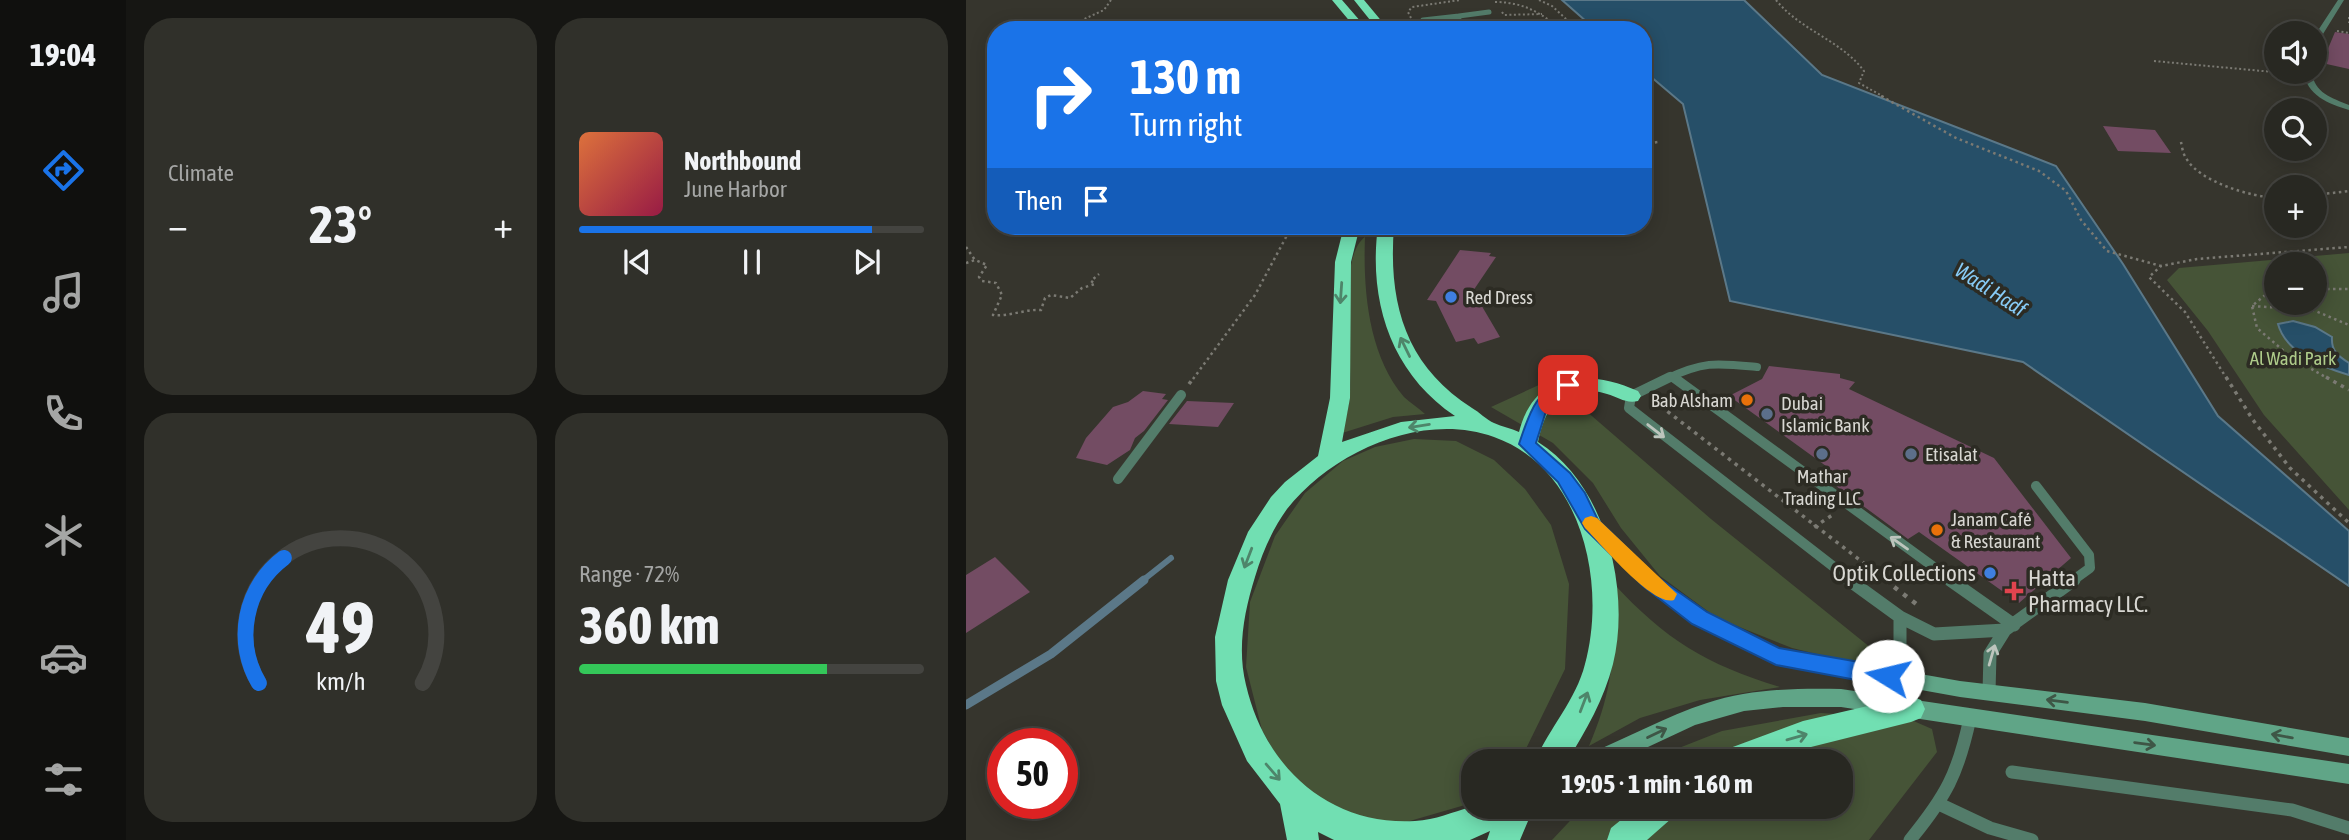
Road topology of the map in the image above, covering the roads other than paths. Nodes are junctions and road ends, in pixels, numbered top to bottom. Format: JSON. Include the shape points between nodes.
{"nodes":[{"id":1,"x":1337,"y":0,"type":"edge"},
{"id":2,"x":1359,"y":0,"type":"edge"},
{"id":3,"x":2341,"y":0,"type":"edge"},
{"id":4,"x":1489,"y":12,"type":"dead end"},
{"id":5,"x":1459,"y":16,"type":"junction"},
{"id":6,"x":1423,"y":20,"type":"dead end"},
{"id":7,"x":1355,"y":21,"type":"edge"},
{"id":8,"x":1376,"y":21,"type":"edge"},
{"id":9,"x":1459,"y":21,"type":"edge"},
{"id":10,"x":2327,"y":22,"type":"edge"},
{"id":11,"x":2310,"y":84,"type":"edge"},
{"id":12,"x":2349,"y":108,"type":"edge"},
{"id":13,"x":1350,"y":235,"type":"edge"},
{"id":14,"x":1384,"y":235,"type":"edge"},
{"id":15,"x":1757,"y":367,"type":"dead end"},
{"id":16,"x":1671,"y":376,"type":"junction"},
{"id":17,"x":1181,"y":395,"type":"road end"},
{"id":18,"x":1630,"y":402,"type":"junction"},
{"id":19,"x":1487,"y":427,"type":"junction"},
{"id":20,"x":1527,"y":444,"type":"junction"},
{"id":21,"x":1328,"y":459,"type":"junction"},
{"id":22,"x":1118,"y":479,"type":"dead end"},
{"id":23,"x":2036,"y":486,"type":"dead end"},
{"id":24,"x":1591,"y":524,"type":"junction"},
{"id":25,"x":1900,"y":617,"type":"junction"},
{"id":26,"x":2010,"y":628,"type":"junction"},
{"id":27,"x":1888,"y":676,"type":"junction"},
{"id":28,"x":1989,"y":692,"type":"junction"},
{"id":29,"x":1911,"y":709,"type":"junction"},
{"id":30,"x":1970,"y":718,"type":"junction"},
{"id":31,"x":2349,"y":747,"type":"edge"},
{"id":32,"x":1558,"y":749,"type":"edge"},
{"id":33,"x":1622,"y":749,"type":"edge"},
{"id":34,"x":1765,"y":749,"type":"edge"},
{"id":35,"x":2012,"y":772,"type":"dead end"},
{"id":36,"x":2349,"y":774,"type":"edge"},
{"id":37,"x":1295,"y":797,"type":"junction"},
{"id":38,"x":1939,"y":804,"type":"junction"},
{"id":39,"x":1481,"y":819,"type":"edge"},
{"id":40,"x":1513,"y":819,"type":"edge"},
{"id":41,"x":1647,"y":819,"type":"edge"},
{"id":42,"x":2349,"y":828,"type":"edge"},
{"id":43,"x":1303,"y":840,"type":"edge"},
{"id":44,"x":1503,"y":840,"type":"edge"},
{"id":45,"x":1623,"y":840,"type":"edge"},
{"id":46,"x":1910,"y":840,"type":"edge"},
{"id":47,"x":2032,"y":840,"type":"edge"}],
"edges":[{"from":1,"to":7,"type":"highway"},
{"from":2,"to":8,"type":"highway"},
{"from":3,"to":10,"type":"street"},
{"from":4,"to":5,"type":"lane"},
{"from":5,"to":6,"type":"lane"},
{"from":5,"to":9,"type":"lane"},
{"from":11,"to":12,"type":"street"},
{"from":13,"to":21,"type":"highway","one_way":true,"via":[[1343,262],[1340,398]]},
{"from":19,"to":14,"type":"highway","one_way":true,"via":[[1432,389],[1401,341],[1386,296],[1381,254]]},
{"from":15,"to":16,"type":"lane","via":[[1703,363]]},
{"from":16,"to":18,"type":"lane"},
{"from":26,"to":16,"type":"lane","one_way":true},
{"from":17,"to":22,"type":"lane"},
{"from":18,"to":20,"type":"highway","via":[[1596,383],[1568,385],[1554,391],[1535,414]]},
{"from":18,"to":25,"type":"lane","one_way":true,"via":[[1795,540]]},
{"from":19,"to":20,"type":"highway"},
{"from":19,"to":21,"type":"highway","one_way":true,"via":[[1423,424],[1379,435]]},
{"from":20,"to":24,"type":"highway","via":[[1564,477]]},
{"from":21,"to":37,"type":"highway","one_way":true,"via":[[1287,492],[1257,536],[1233,608],[1228,656],[1236,705],[1258,754]]},
{"from":23,"to":26,"type":"lane","via":[[2089,555],[2090,568]]},
{"from":24,"to":27,"type":"main road","via":[[1649,581],[1737,639],[1776,656]]},
{"from":32,"to":24,"type":"highway","one_way":true,"via":[[1578,718],[1600,662],[1608,609]]},
{"from":25,"to":26,"type":"lane","via":[[1934,634]]},
{"from":25,"to":27,"type":"lane","via":[[1900,648]]},
{"from":28,"to":26,"type":"lane","one_way":true,"via":[[1990,654]]},
{"from":27,"to":28,"type":"main road"},
{"from":31,"to":28,"type":"main road","one_way":true,"via":[[2145,712]]},
{"from":29,"to":30,"type":"main road"},
{"from":33,"to":29,"type":"main road","one_way":true,"via":[[1690,718],[1769,698],[1841,698]]},
{"from":34,"to":29,"type":"highway","one_way":true,"via":[[1803,735]]},
{"from":30,"to":36,"type":"main road","one_way":true},
{"from":30,"to":38,"type":"lane","via":[[1961,760]]},
{"from":35,"to":42,"type":"lane","via":[[2292,810]]},
{"from":37,"to":39,"type":"highway","via":[[1331,822],[1376,836],[1427,836]]},
{"from":37,"to":43,"type":"highway"},
{"from":38,"to":46,"type":"lane"},
{"from":38,"to":47,"type":"lane","via":[[1990,828]]},
{"from":40,"to":44,"type":"highway"},
{"from":41,"to":45,"type":"highway"}]}
